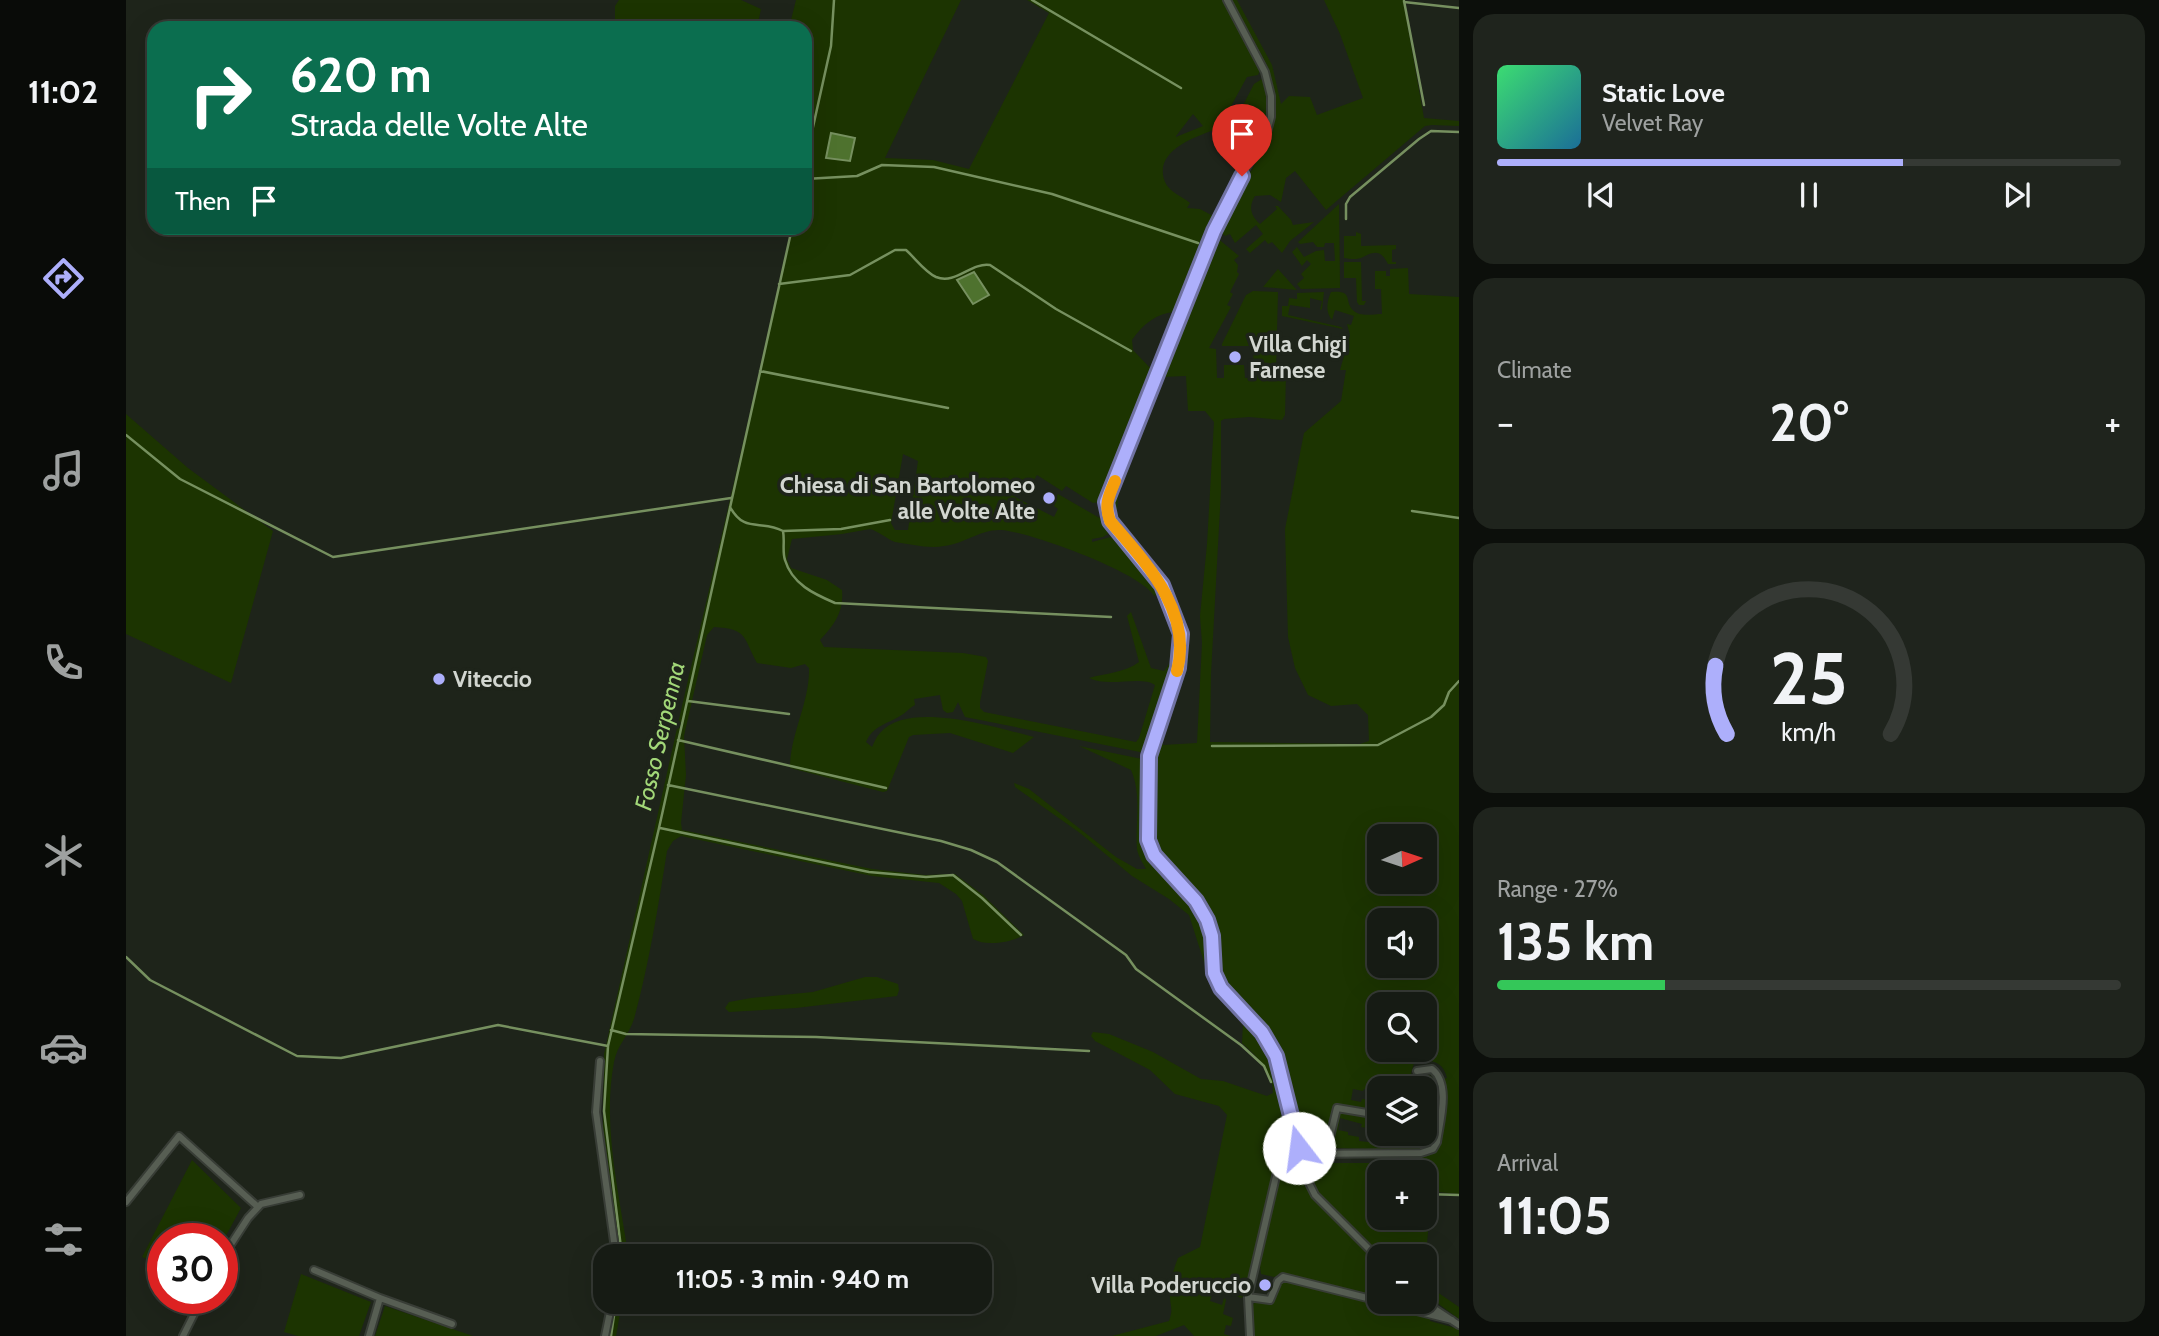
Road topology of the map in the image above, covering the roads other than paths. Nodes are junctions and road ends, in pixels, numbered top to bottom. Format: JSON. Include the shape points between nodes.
{"nodes":[{"id":1,"x":1227,"y":0,"type":"edge"},
{"id":2,"x":600,"y":1061,"type":"dead end"},
{"id":3,"x":1417,"y":1071,"type":"dead end"},
{"id":4,"x":1367,"y":1113,"type":"edge"},
{"id":5,"x":1290,"y":1115,"type":"junction"},
{"id":6,"x":1439,"y":1125,"type":"joint"},
{"id":7,"x":1300,"y":1151,"type":"junction"},
{"id":8,"x":300,"y":1195,"type":"dead end"},
{"id":9,"x":126,"y":1202,"type":"edge"},
{"id":10,"x":258,"y":1208,"type":"junction"},
{"id":11,"x":238,"y":1233,"type":"edge"},
{"id":12,"x":614,"y":1244,"type":"edge"},
{"id":13,"x":1367,"y":1247,"type":"edge"},
{"id":14,"x":314,"y":1270,"type":"dead end"},
{"id":15,"x":1248,"y":1297,"type":"junction"},
{"id":16,"x":380,"y":1298,"type":"junction"},
{"id":17,"x":1367,"y":1299,"type":"edge"},
{"id":18,"x":1437,"y":1310,"type":"edge"},
{"id":19,"x":194,"y":1314,"type":"edge"},
{"id":20,"x":610,"y":1314,"type":"edge"},
{"id":21,"x":1428,"y":1314,"type":"edge"},
{"id":22,"x":1452,"y":1320,"type":"junction"},
{"id":23,"x":452,"y":1324,"type":"dead end"},
{"id":24,"x":1459,"y":1325,"type":"edge"},
{"id":25,"x":183,"y":1336,"type":"edge"},
{"id":26,"x":369,"y":1336,"type":"edge"},
{"id":27,"x":605,"y":1336,"type":"edge"},
{"id":28,"x":1250,"y":1336,"type":"edge"}],
"edges":[{"from":1,"to":5,"type":"street","via":[[1265,72],[1271,117],[1214,231],[1106,508],[1110,521],[1162,585],[1181,634],[1178,668],[1149,756],[1148,840],[1154,855],[1202,910],[1212,936],[1217,980],[1270,1043]]},
{"from":2,"to":12,"type":"street","via":[[596,1112]]},
{"from":3,"to":6,"type":"street","via":[[1432,1069],[1438,1074],[1442,1087]]},
{"from":4,"to":7,"type":"street","via":[[1336,1108],[1329,1141]]},
{"from":5,"to":7,"type":"street"},
{"from":5,"to":15,"type":"street"},
{"from":6,"to":7,"type":"street","via":[[1437,1142],[1427,1153]]},
{"from":7,"to":13,"type":"street","via":[[1315,1195]]},
{"from":8,"to":10,"type":"street"},
{"from":9,"to":10,"type":"street","via":[[178,1136]]},
{"from":10,"to":11,"type":"street"},
{"from":14,"to":16,"type":"street"},
{"from":15,"to":17,"type":"street","via":[[1270,1300],[1283,1277]]},
{"from":15,"to":28,"type":"street"},
{"from":16,"to":23,"type":"street"},
{"from":16,"to":26,"type":"street"},
{"from":18,"to":22,"type":"street"},
{"from":19,"to":25,"type":"street"},
{"from":20,"to":27,"type":"street"},
{"from":21,"to":22,"type":"street"},
{"from":22,"to":24,"type":"street"}]}
